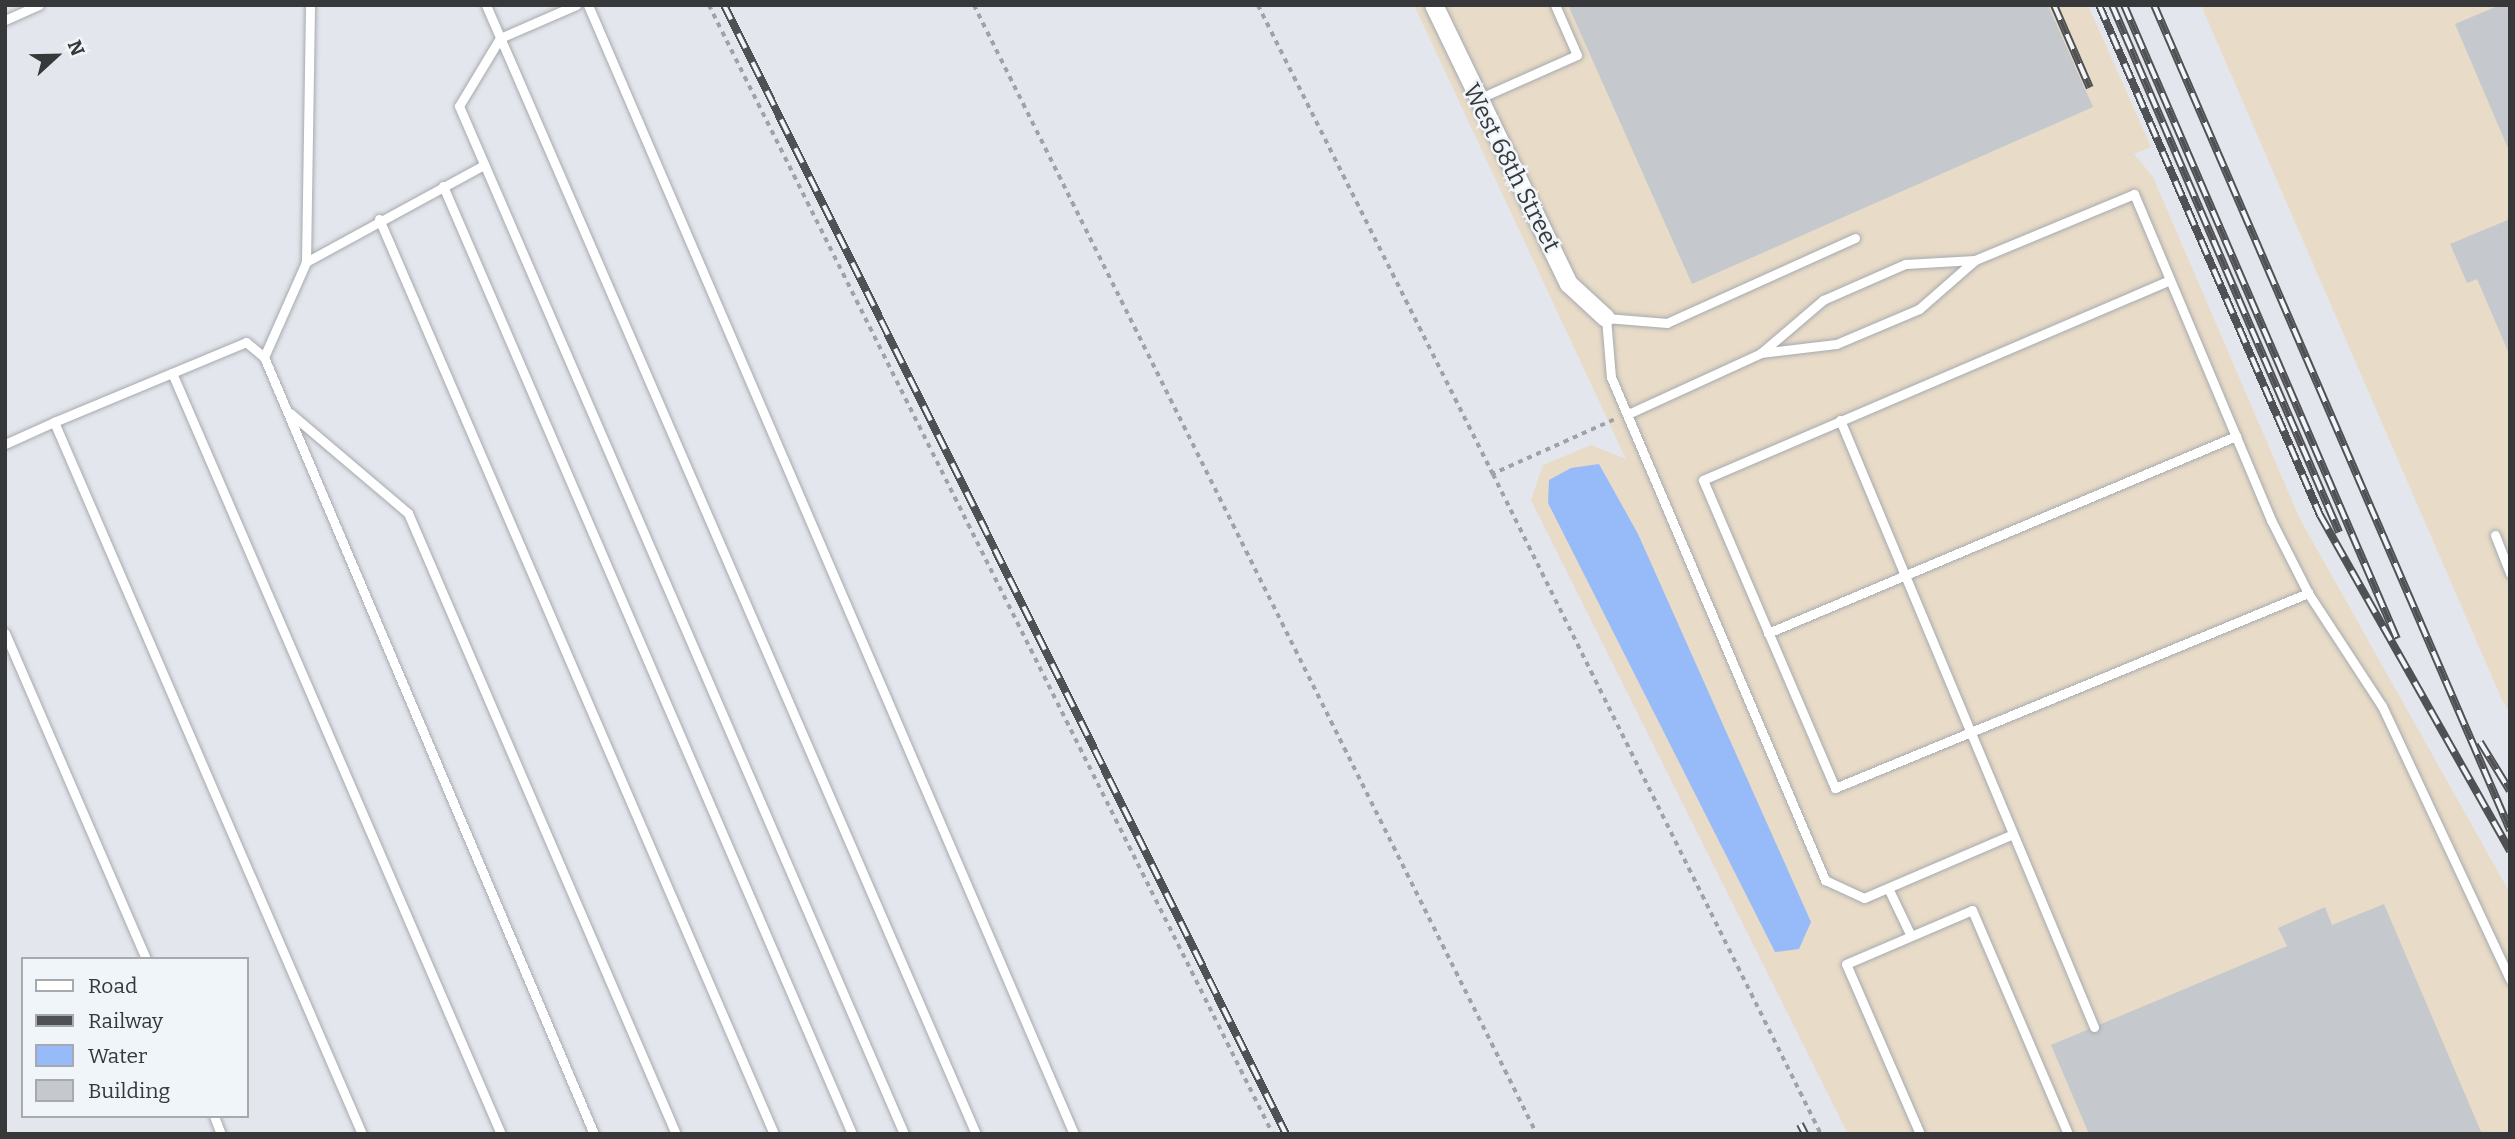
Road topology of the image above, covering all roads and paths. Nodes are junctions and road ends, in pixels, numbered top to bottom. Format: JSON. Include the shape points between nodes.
{"nodes":[{"id":1,"x":39,"y":5,"type":"edge"},
{"id":2,"x":301,"y":5,"type":"edge"},
{"id":3,"x":310,"y":5,"type":"edge"},
{"id":4,"x":486,"y":5,"type":"edge"},
{"id":5,"x":576,"y":5,"type":"edge"},
{"id":6,"x":587,"y":5,"type":"edge"},
{"id":7,"x":709,"y":5,"type":"edge"},
{"id":8,"x":974,"y":5,"type":"edge"},
{"id":9,"x":1258,"y":5,"type":"edge"},
{"id":10,"x":1434,"y":5,"type":"edge"},
{"id":11,"x":1555,"y":5,"type":"edge"},
{"id":12,"x":310,"y":18,"type":"junction"},
{"id":13,"x":5,"y":20,"type":"edge"},
{"id":14,"x":500,"y":38,"type":"junction"},
{"id":15,"x":1476,"y":100,"type":"junction"},
{"id":16,"x":484,"y":165,"type":"junction"},
{"id":17,"x":443,"y":186,"type":"junction"},
{"id":18,"x":379,"y":219,"type":"junction"},
{"id":19,"x":1855,"y":238,"type":"dead end"},
{"id":20,"x":1975,"y":260,"type":"junction"},
{"id":21,"x":306,"y":262,"type":"junction"},
{"id":22,"x":2170,"y":280,"type":"junction"},
{"id":23,"x":1606,"y":318,"type":"junction"},
{"id":24,"x":1761,"y":354,"type":"junction"},
{"id":25,"x":264,"y":357,"type":"junction"},
{"id":26,"x":172,"y":373,"type":"junction"},
{"id":27,"x":287,"y":411,"type":"junction"},
{"id":28,"x":1628,"y":414,"type":"junction"},
{"id":29,"x":1840,"y":420,"type":"junction"},
{"id":30,"x":54,"y":422,"type":"junction"},
{"id":31,"x":2236,"y":436,"type":"junction"},
{"id":32,"x":5,"y":444,"type":"edge"},
{"id":33,"x":1493,"y":474,"type":"junction"},
{"id":34,"x":2495,"y":535,"type":"dead end"},
{"id":35,"x":2510,"y":573,"type":"edge"},
{"id":36,"x":1906,"y":575,"type":"junction"},
{"id":37,"x":2308,"y":593,"type":"junction"},
{"id":38,"x":5,"y":633,"type":"edge"},
{"id":39,"x":1768,"y":633,"type":"junction"},
{"id":40,"x":10,"y":657,"type":"edge"},
{"id":41,"x":1970,"y":730,"type":"junction"},
{"id":42,"x":2012,"y":834,"type":"junction"},
{"id":43,"x":1888,"y":888,"type":"junction"},
{"id":44,"x":1910,"y":936,"type":"junction"},
{"id":45,"x":145,"y":957,"type":"edge"},
{"id":46,"x":2510,"y":979,"type":"edge"},
{"id":47,"x":2094,"y":1027,"type":"dead end"},
{"id":48,"x":362,"y":1134,"type":"edge"},
{"id":49,"x":500,"y":1134,"type":"edge"},
{"id":50,"x":594,"y":1134,"type":"edge"},
{"id":51,"x":676,"y":1134,"type":"edge"},
{"id":52,"x":774,"y":1134,"type":"edge"},
{"id":53,"x":852,"y":1134,"type":"edge"},
{"id":54,"x":904,"y":1134,"type":"edge"},
{"id":55,"x":976,"y":1134,"type":"edge"},
{"id":56,"x":1074,"y":1134,"type":"edge"},
{"id":57,"x":1273,"y":1134,"type":"edge"},
{"id":58,"x":1537,"y":1134,"type":"edge"},
{"id":59,"x":1821,"y":1134,"type":"edge"},
{"id":60,"x":1920,"y":1134,"type":"edge"},
{"id":61,"x":2068,"y":1134,"type":"edge"}],
"edges":[{"from":1,"to":13,"type":"lane"},
{"from":2,"to":12,"type":"lane"},
{"from":3,"to":12,"type":"lane"},
{"from":4,"to":14,"type":"lane"},
{"from":5,"to":14,"type":"lane"},
{"from":6,"to":56,"type":"lane"},
{"from":7,"to":57,"type":"path"},
{"from":8,"to":58,"type":"path"},
{"from":9,"to":33,"type":"path"},
{"from":10,"to":15,"type":"street","name":"West 68th Street"},
{"from":11,"to":15,"type":"lane","via":[[1577,55]]},
{"from":12,"to":21,"type":"lane"},
{"from":14,"to":16,"type":"lane","via":[[459,106]]},
{"from":14,"to":55,"type":"lane"},
{"from":15,"to":23,"type":"street","name":"West 68th Street","via":[[1569,284]]},
{"from":16,"to":17,"type":"lane"},
{"from":16,"to":54,"type":"lane"},
{"from":17,"to":18,"type":"lane"},
{"from":17,"to":53,"type":"lane"},
{"from":18,"to":21,"type":"lane"},
{"from":18,"to":52,"type":"lane"},
{"from":19,"to":23,"type":"lane","via":[[1667,323]]},
{"from":20,"to":22,"type":"lane","via":[[2134,194]]},
{"from":20,"to":24,"type":"lane","via":[[1920,309],[1836,344]]},
{"from":20,"to":24,"type":"lane","via":[[1905,264],[1823,300]]},
{"from":21,"to":25,"type":"lane"},
{"from":22,"to":29,"type":"lane"},
{"from":22,"to":31,"type":"lane"},
{"from":23,"to":28,"type":"lane","via":[[1611,377]]},
{"from":24,"to":28,"type":"lane"},
{"from":25,"to":26,"type":"lane","via":[[246,342]]},
{"from":25,"to":27,"type":"lane"},
{"from":26,"to":30,"type":"lane"},
{"from":26,"to":49,"type":"lane"},
{"from":27,"to":50,"type":"lane"},
{"from":27,"to":51,"type":"lane","via":[[408,513]]},
{"from":28,"to":33,"type":"path"},
{"from":28,"to":43,"type":"lane","via":[[1825,880],[1864,898]]},
{"from":29,"to":36,"type":"lane"},
{"from":29,"to":39,"type":"lane","via":[[1703,480]]},
{"from":30,"to":32,"type":"lane"},
{"from":30,"to":48,"type":"lane"},
{"from":31,"to":36,"type":"lane"},
{"from":31,"to":37,"type":"lane"},
{"from":33,"to":59,"type":"path"},
{"from":34,"to":35,"type":"lane"},
{"from":36,"to":39,"type":"lane"},
{"from":36,"to":41,"type":"lane"},
{"from":37,"to":41,"type":"lane"},
{"from":37,"to":46,"type":"lane","via":[[2382,706]]},
{"from":38,"to":40,"type":"lane"},
{"from":39,"to":41,"type":"lane","via":[[1835,788]]},
{"from":40,"to":45,"type":"lane"},
{"from":41,"to":42,"type":"lane"},
{"from":42,"to":43,"type":"lane"},
{"from":42,"to":47,"type":"lane"},
{"from":43,"to":44,"type":"lane"},
{"from":44,"to":60,"type":"lane","via":[[1846,964]]},
{"from":44,"to":61,"type":"lane","via":[[1972,910]]}]}
